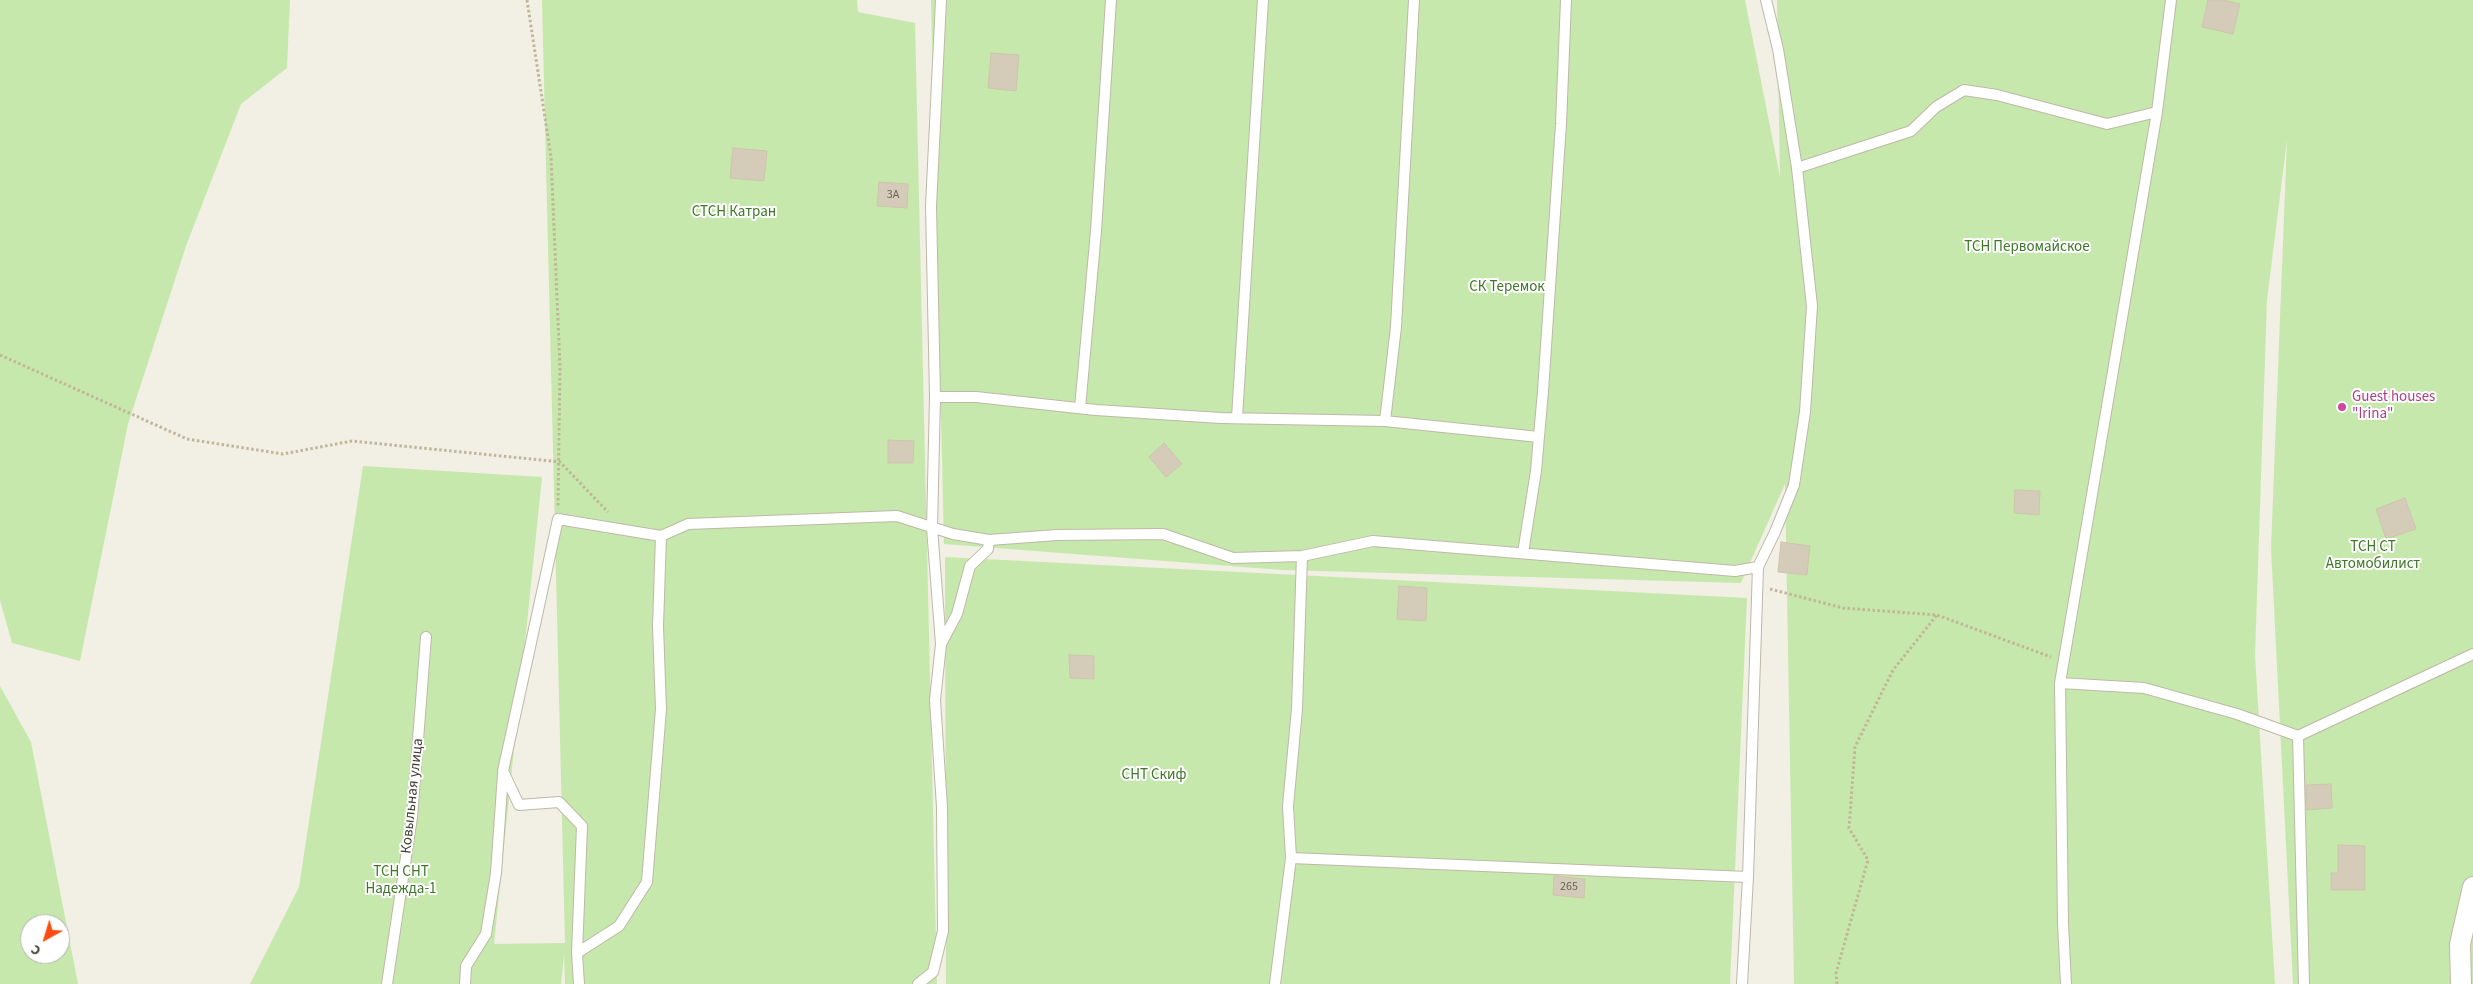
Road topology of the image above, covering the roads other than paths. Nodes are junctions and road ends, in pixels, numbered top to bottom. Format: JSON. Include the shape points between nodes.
{"nodes":[{"id":1,"x":941,"y":0,"type":"edge"},
{"id":2,"x":1111,"y":0,"type":"edge"},
{"id":3,"x":1263,"y":0,"type":"edge"},
{"id":4,"x":1414,"y":0,"type":"edge"},
{"id":5,"x":1566,"y":0,"type":"edge"},
{"id":6,"x":1766,"y":0,"type":"edge"},
{"id":7,"x":2171,"y":0,"type":"edge"},
{"id":8,"x":2156,"y":112,"type":"junction"},
{"id":9,"x":1797,"y":168,"type":"junction"},
{"id":10,"x":935,"y":397,"type":"junction"},
{"id":11,"x":1080,"y":408,"type":"junction"},
{"id":12,"x":1237,"y":418,"type":"junction"},
{"id":13,"x":1385,"y":421,"type":"junction"},
{"id":14,"x":1539,"y":437,"type":"junction"},
{"id":15,"x":932,"y":528,"type":"junction"},
{"id":16,"x":661,"y":536,"type":"junction"},
{"id":17,"x":989,"y":540,"type":"junction"},
{"id":18,"x":1523,"y":553,"type":"junction"},
{"id":19,"x":1302,"y":556,"type":"junction"},
{"id":20,"x":1758,"y":567,"type":"junction"},
{"id":21,"x":426,"y":638,"type":"dead end"},
{"id":22,"x":942,"y":644,"type":"junction"},
{"id":23,"x":2473,"y":654,"type":"edge"},
{"id":24,"x":2060,"y":683,"type":"junction"},
{"id":25,"x":2298,"y":736,"type":"junction"},
{"id":26,"x":503,"y":771,"type":"junction"},
{"id":27,"x":1291,"y":858,"type":"junction"},
{"id":28,"x":1748,"y":877,"type":"junction"},
{"id":29,"x":2473,"y":887,"type":"edge"},
{"id":30,"x":577,"y":953,"type":"junction"},
{"id":31,"x":387,"y":984,"type":"edge"},
{"id":32,"x":465,"y":984,"type":"edge"},
{"id":33,"x":579,"y":984,"type":"edge"},
{"id":34,"x":918,"y":984,"type":"edge"},
{"id":35,"x":1274,"y":984,"type":"edge"},
{"id":36,"x":1742,"y":984,"type":"edge"},
{"id":37,"x":2066,"y":984,"type":"edge"},
{"id":38,"x":2304,"y":984,"type":"edge"},
{"id":39,"x":2462,"y":984,"type":"edge"}],
"edges":[{"from":1,"to":10,"type":"lane","via":[[931,206]]},
{"from":2,"to":11,"type":"lane","via":[[1096,231]]},
{"from":3,"to":12,"type":"lane"},
{"from":4,"to":13,"type":"lane","via":[[1396,327]]},
{"from":5,"to":14,"type":"lane","via":[[1561,124]]},
{"from":6,"to":9,"type":"lane","via":[[1778,49]]},
{"from":7,"to":8,"type":"lane"},
{"from":8,"to":9,"type":"lane","via":[[2107,124],[1997,95],[1964,90],[1936,107],[1911,131]]},
{"from":8,"to":24,"type":"lane"},
{"from":9,"to":20,"type":"lane","via":[[1812,306],[1805,412],[1794,485]]},
{"from":10,"to":11,"type":"lane","via":[[976,397]]},
{"from":10,"to":15,"type":"lane"},
{"from":11,"to":12,"type":"lane"},
{"from":12,"to":13,"type":"lane"},
{"from":13,"to":14,"type":"lane"},
{"from":14,"to":18,"type":"lane"},
{"from":15,"to":16,"type":"lane","via":[[898,516],[688,524]]},
{"from":15,"to":17,"type":"lane"},
{"from":15,"to":22,"type":"lane"},
{"from":16,"to":26,"type":"lane","via":[[558,519]]},
{"from":16,"to":30,"type":"lane","via":[[660,709],[647,882],[619,926]]},
{"from":17,"to":19,"type":"lane","via":[[1057,535],[1163,534],[1233,558]]},
{"from":17,"to":22,"type":"lane","via":[[988,549],[970,566],[957,614]]},
{"from":18,"to":19,"type":"lane","via":[[1373,541]]},
{"from":18,"to":20,"type":"lane","via":[[1735,571]]},
{"from":19,"to":27,"type":"lane","via":[[1297,709],[1288,806]]},
{"from":20,"to":28,"type":"lane"},
{"from":21,"to":31,"type":"lane","name":"Ковыльная улица","via":[[412,818]]},
{"from":22,"to":34,"type":"lane","via":[[935,700],[942,807],[943,931],[933,972]]},
{"from":23,"to":25,"type":"lane"},
{"from":24,"to":25,"type":"lane","via":[[2144,688],[2237,714]]},
{"from":24,"to":37,"type":"lane","via":[[2062,923]]},
{"from":25,"to":38,"type":"lane"},
{"from":26,"to":30,"type":"lane","via":[[519,805],[559,802],[582,826]]},
{"from":26,"to":32,"type":"lane","via":[[496,873],[486,934],[466,966]]},
{"from":27,"to":28,"type":"lane"},
{"from":27,"to":35,"type":"lane"},
{"from":28,"to":36,"type":"lane"},
{"from":29,"to":39,"type":"street","via":[[2460,944]]},
{"from":30,"to":33,"type":"lane"}]}
